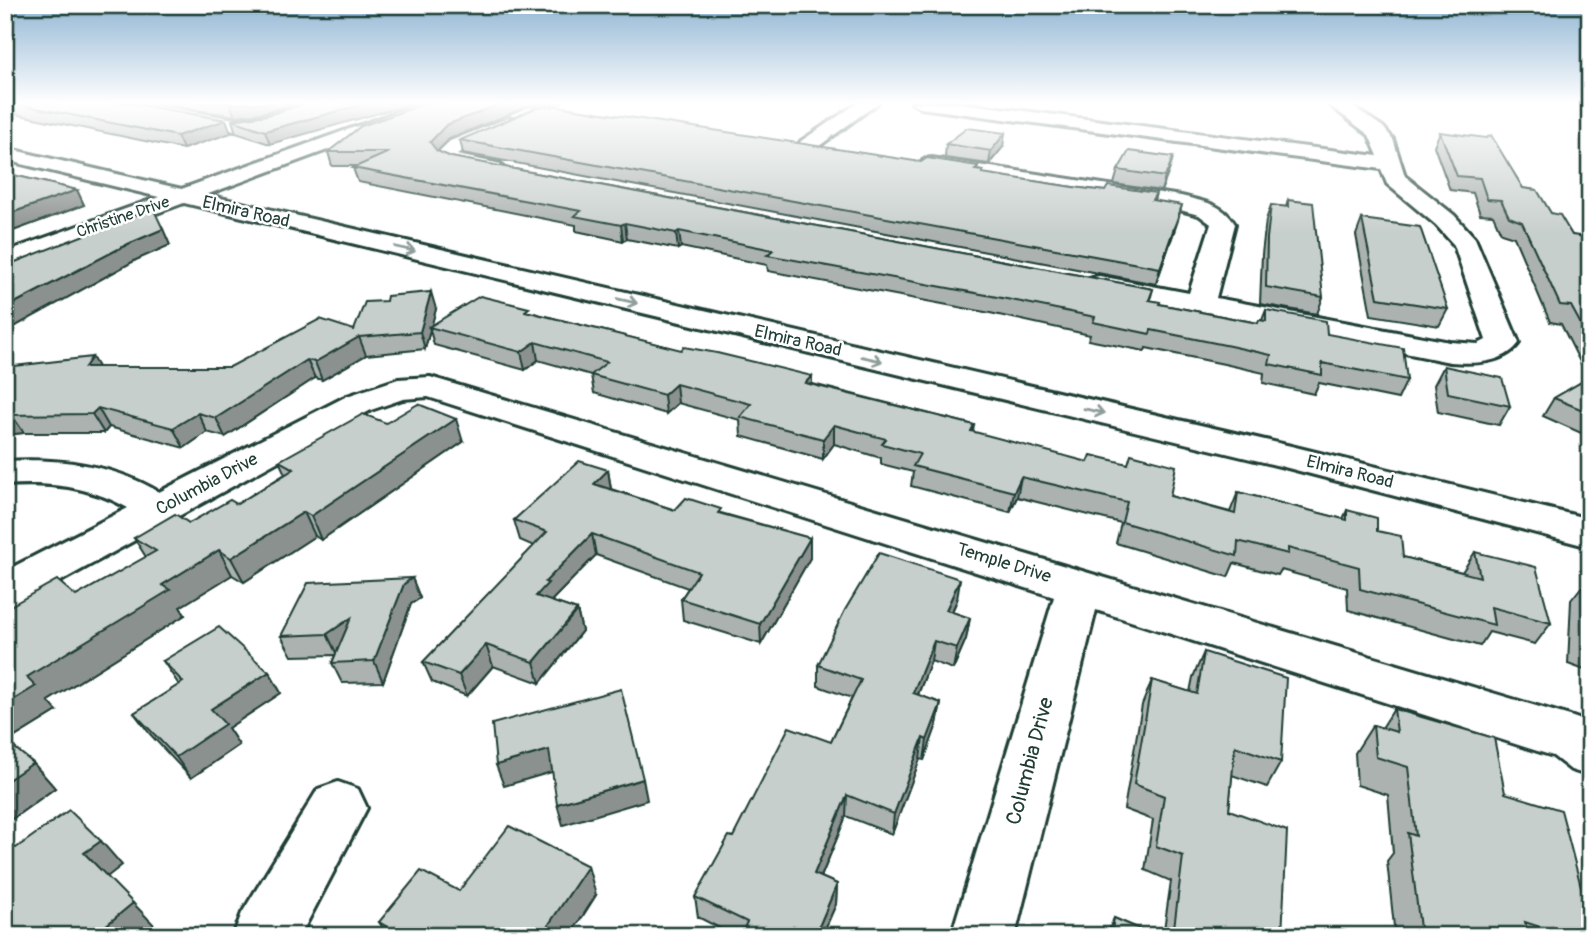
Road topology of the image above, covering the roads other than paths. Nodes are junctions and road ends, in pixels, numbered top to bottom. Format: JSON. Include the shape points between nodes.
{"nodes":[{"id":1,"x":52,"y":147,"type":"edge"},
{"id":2,"x":319,"y":147,"type":"edge"},
{"id":3,"x":455,"y":147,"type":"edge"},
{"id":4,"x":821,"y":147,"type":"edge"},
{"id":5,"x":1258,"y":147,"type":"edge"},
{"id":6,"x":1385,"y":147,"type":"edge"},
{"id":7,"x":835,"y":149,"type":"edge"},
{"id":8,"x":5,"y":154,"type":"edge"},
{"id":9,"x":902,"y":160,"type":"edge"},
{"id":10,"x":46,"y":164,"type":"junction"},
{"id":11,"x":1389,"y":164,"type":"junction"},
{"id":12,"x":509,"y":172,"type":"edge"},
{"id":13,"x":215,"y":185,"type":"junction"},
{"id":14,"x":183,"y":196,"type":"junction"},
{"id":15,"x":379,"y":221,"type":"junction"},
{"id":16,"x":5,"y":261,"type":"edge"},
{"id":17,"x":1078,"y":280,"type":"edge"},
{"id":18,"x":1200,"y":303,"type":"junction"},
{"id":19,"x":414,"y":387,"type":"joint"},
{"id":20,"x":5,"y":473,"type":"edge"},
{"id":21,"x":1590,"y":505,"type":"edge"},
{"id":22,"x":159,"y":510,"type":"junction"},
{"id":23,"x":1590,"y":533,"type":"edge"},
{"id":24,"x":1079,"y":587,"type":"junction"},
{"id":25,"x":5,"y":592,"type":"edge"},
{"id":26,"x":1590,"y":752,"type":"edge"},
{"id":27,"x":338,"y":807,"type":"dead end"},
{"id":28,"x":265,"y":936,"type":"edge"},
{"id":29,"x":983,"y":936,"type":"edge"}],
"edges":[{"from":1,"to":13,"type":"street","name":"Elmira Road"},
{"from":2,"to":13,"type":"street","name":"Christine Drive"},
{"from":3,"to":12,"type":"street","via":[[446,154],[452,161]]},
{"from":4,"to":7,"type":"street"},
{"from":5,"to":11,"type":"street"},
{"from":6,"to":11,"type":"street"},
{"from":8,"to":10,"type":"street","name":"Elmira Road"},
{"from":9,"to":18,"type":"street","via":[[1208,210],[1223,224]]},
{"from":10,"to":13,"type":"street","via":[[180,186]]},
{"from":10,"to":14,"type":"street","name":"Elmira Road"},
{"from":11,"to":18,"type":"street","via":[[1395,179],[1466,243],[1503,343],[1487,352],[1450,352]]},
{"from":13,"to":14,"type":"street","name":"Christine Drive"},
{"from":13,"to":15,"type":"street","name":"Elmira Road"},
{"from":14,"to":15,"type":"street","via":[[212,193],[310,215]]},
{"from":14,"to":16,"type":"street","name":"Christine Drive"},
{"from":14,"to":23,"type":"street","name":"Elmira Road","one_way":true,"via":[[1291,457]]},
{"from":15,"to":21,"type":"street","name":"Elmira Road","via":[[1288,430]]},
{"from":17,"to":18,"type":"street"},
{"from":19,"to":22,"type":"street","name":"Columbia Drive","via":[[359,402]]},
{"from":19,"to":24,"type":"street","name":"Temple Drive","via":[[446,390]]},
{"from":20,"to":22,"type":"street","via":[[84,475],[130,490]]},
{"from":22,"to":25,"type":"street","name":"Columbia Drive"},
{"from":24,"to":26,"type":"street","name":"Temple Drive","via":[[1570,740]]},
{"from":24,"to":29,"type":"street","name":"Columbia Drive"},
{"from":27,"to":28,"type":"street"}]}
